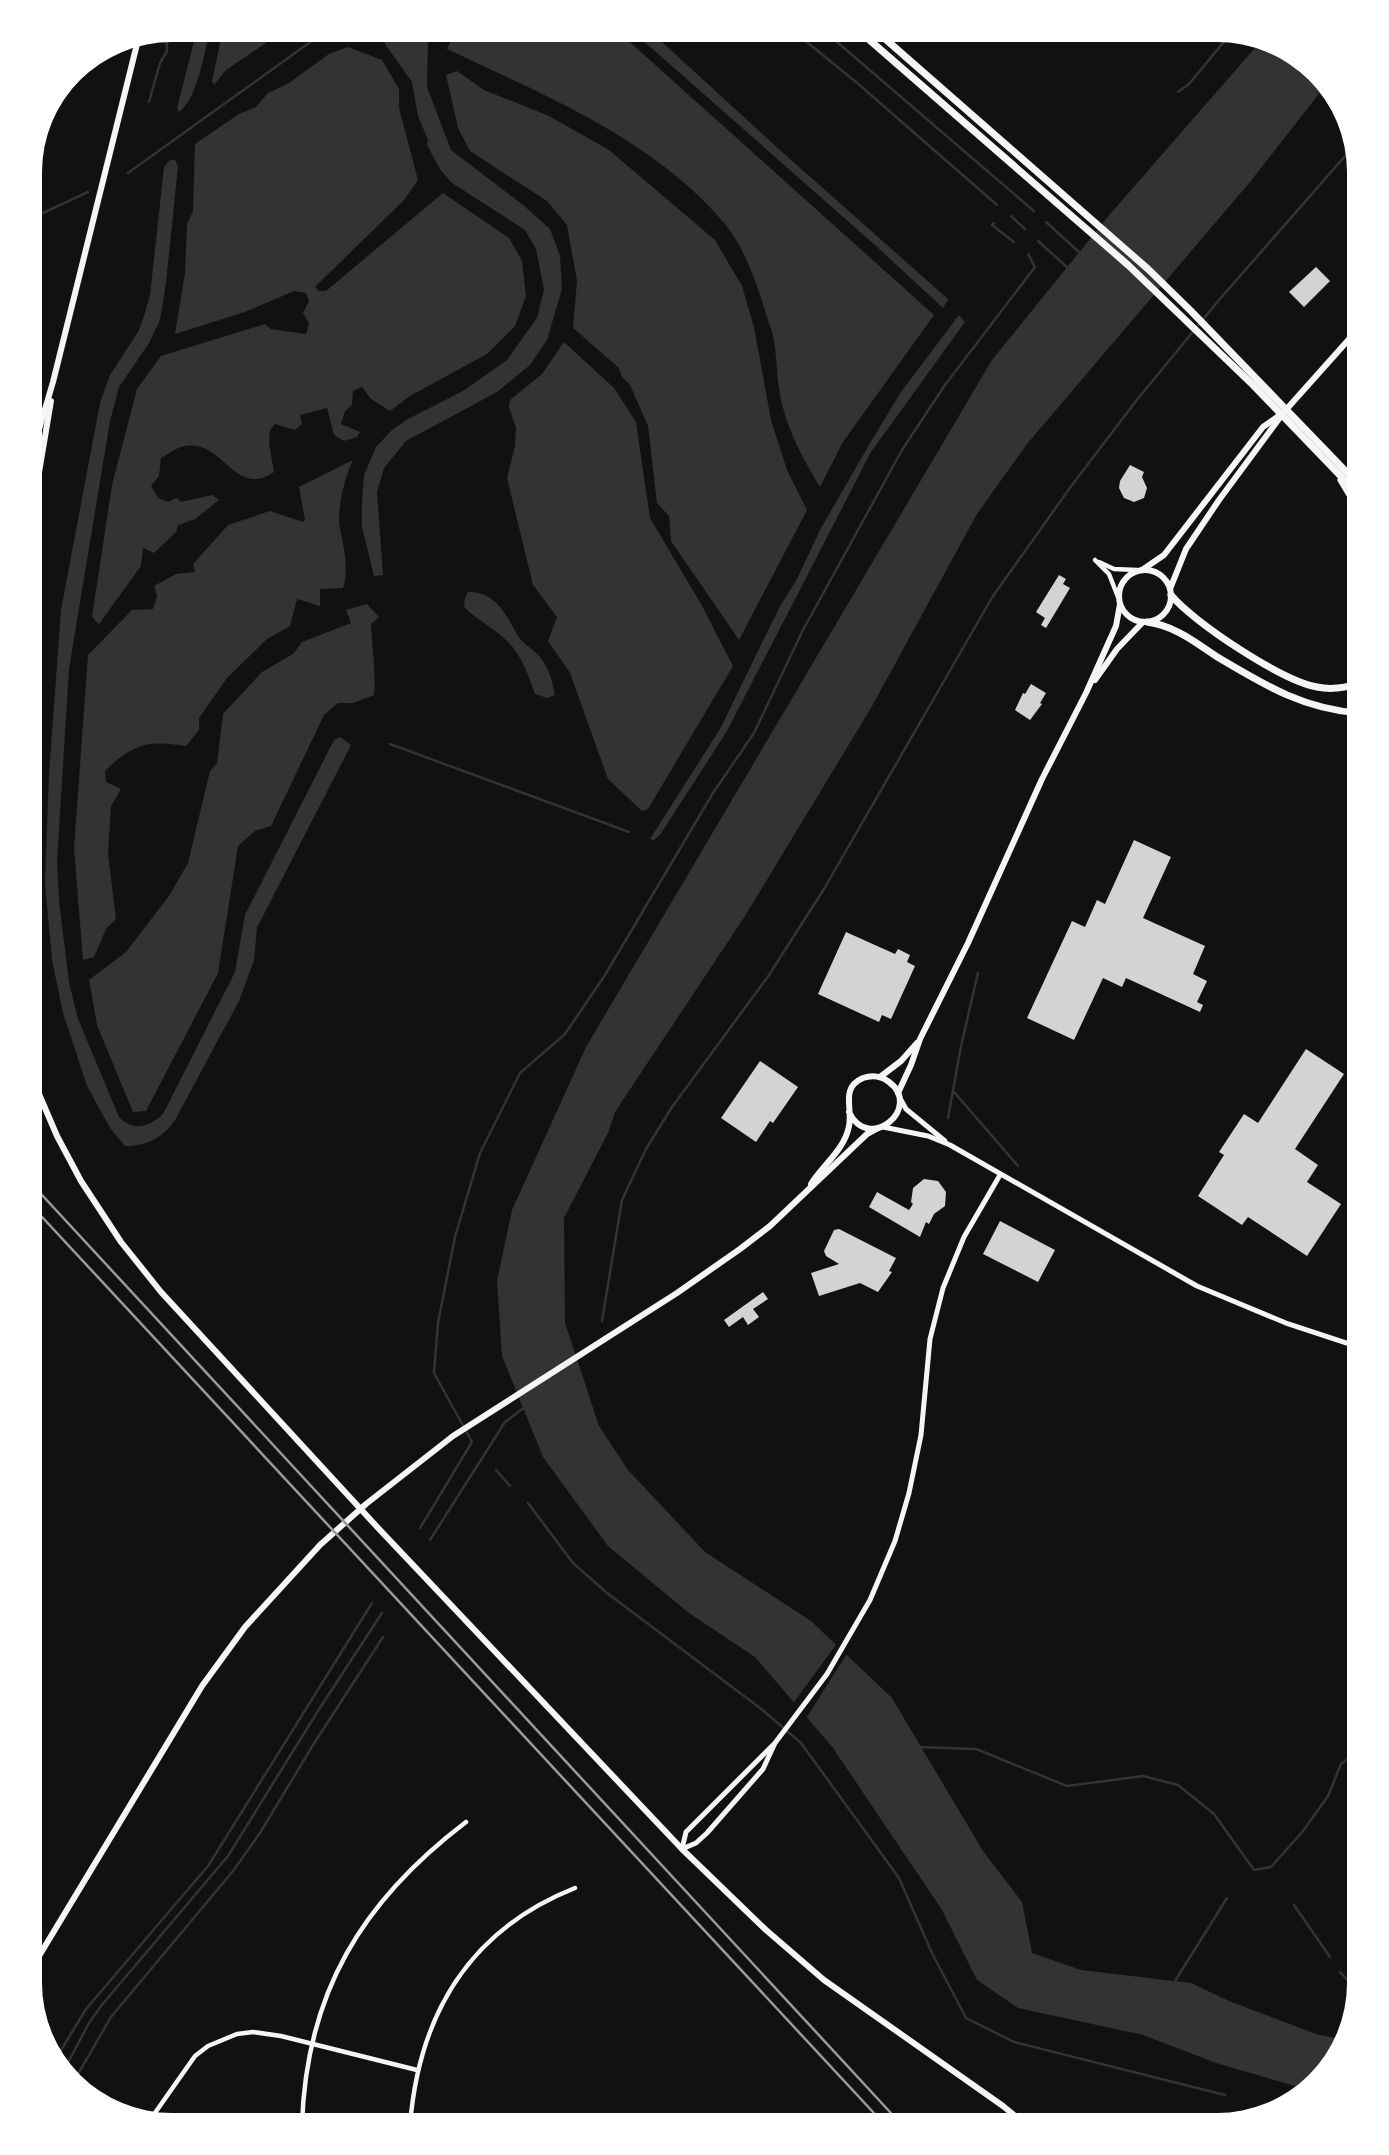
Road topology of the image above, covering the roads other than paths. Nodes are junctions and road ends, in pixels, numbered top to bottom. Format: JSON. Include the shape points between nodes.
{"nodes":[{"id":1,"x":872,"y":42,"type":"edge"},
{"id":2,"x":889,"y":42,"type":"edge"},
{"id":3,"x":136,"y":47,"type":"edge"},
{"id":4,"x":1347,"y":341,"type":"edge"},
{"id":5,"x":53,"y":382,"type":"junction"},
{"id":6,"x":1284,"y":411,"type":"junction"},
{"id":7,"x":42,"y":419,"type":"edge"},
{"id":8,"x":1310,"y":439,"type":"junction"},
{"id":9,"x":42,"y":442,"type":"edge"},
{"id":10,"x":1338,"y":472,"type":"junction"},
{"id":11,"x":1347,"y":472,"type":"edge"},
{"id":12,"x":1347,"y":482,"type":"edge"},
{"id":13,"x":1347,"y":492,"type":"edge"},
{"id":14,"x":1140,"y":570,"type":"junction"},
{"id":15,"x":1170,"y":592,"type":"junction"},
{"id":16,"x":1119,"y":601,"type":"junction"},
{"id":17,"x":1145,"y":622,"type":"junction"},
{"id":18,"x":1347,"y":686,"type":"edge"},
{"id":19,"x":1086,"y":693,"type":"junction"},
{"id":20,"x":1347,"y":711,"type":"edge"},
{"id":21,"x":920,"y":1039,"type":"junction"},
{"id":22,"x":880,"y":1077,"type":"junction"},
{"id":23,"x":899,"y":1096,"type":"junction"},
{"id":24,"x":42,"y":1101,"type":"edge"},
{"id":25,"x":849,"y":1111,"type":"junction"},
{"id":26,"x":881,"y":1128,"type":"junction"},
{"id":27,"x":950,"y":1145,"type":"junction"},
{"id":28,"x":1000,"y":1175,"type":"junction"},
{"id":29,"x":808,"y":1189,"type":"junction"},
{"id":30,"x":1347,"y":1343,"type":"edge"},
{"id":31,"x":775,"y":1743,"type":"junction"},
{"id":32,"x":466,"y":1822,"type":"dead end"},
{"id":33,"x":682,"y":1849,"type":"junction"},
{"id":34,"x":575,"y":1888,"type":"dead end"},
{"id":35,"x":42,"y":1951,"type":"edge"},
{"id":36,"x":311,"y":2043,"type":"junction"},
{"id":37,"x":417,"y":2070,"type":"junction"},
{"id":38,"x":1003,"y":2106,"type":"junction"},
{"id":39,"x":156,"y":2112,"type":"edge"},
{"id":40,"x":303,"y":2113,"type":"edge"},
{"id":41,"x":412,"y":2113,"type":"edge"},
{"id":42,"x":1012,"y":2113,"type":"edge"},
{"id":43,"x":1015,"y":2113,"type":"edge"}],
"edges":[{"from":1,"to":8,"type":"highway","via":[[1052,197]]},
{"from":2,"to":8,"type":"highway","via":[[1191,311]]},
{"from":3,"to":5,"type":"main road"},
{"from":4,"to":6,"type":"main road"},
{"from":5,"to":7,"type":"main road"},
{"from":5,"to":9,"type":"main road"},
{"from":6,"to":14,"type":"main road","via":[[1263,427],[1164,555]]},
{"from":6,"to":15,"type":"main road","via":[[1186,549]]},
{"from":8,"to":10,"type":"highway"},
{"from":8,"to":11,"type":"highway"},
{"from":10,"to":12,"type":"highway"},
{"from":10,"to":13,"type":"highway"},
{"from":14,"to":15,"type":"main road","via":[[1159,574]]},
{"from":14,"to":16,"type":"main road","via":[[1122,581]]},
{"from":14,"to":16,"type":"street","via":[[1114,569],[1095,560],[1109,574]]},
{"from":15,"to":17,"type":"main road","via":[[1166,611]]},
{"from":15,"to":18,"type":"highway","via":[[1197,620],[1297,681],[1332,689]]},
{"from":16,"to":17,"type":"main road","via":[[1128,616]]},
{"from":16,"to":19,"type":"main road","via":[[1116,625]]},
{"from":17,"to":19,"type":"main road","via":[[1117,649]]},
{"from":17,"to":20,"type":"highway","via":[[1178,630],[1285,695]]},
{"from":19,"to":21,"type":"main road"},
{"from":21,"to":22,"type":"main road"},
{"from":21,"to":23,"type":"main road"},
{"from":22,"to":23,"type":"main road","via":[[891,1083]]},
{"from":22,"to":25,"type":"main road","via":[[866,1077],[855,1084],[848,1096]]},
{"from":23,"to":26,"type":"main road","via":[[897,1114]]},
{"from":23,"to":27,"type":"street","via":[[906,1109]]},
{"from":24,"to":33,"type":"main road","via":[[81,1181],[145,1273]]},
{"from":25,"to":26,"type":"main road","via":[[862,1126]]},
{"from":25,"to":29,"type":"main road","via":[[847,1133]]},
{"from":26,"to":27,"type":"street"},
{"from":26,"to":29,"type":"main road","via":[[867,1134]]},
{"from":27,"to":28,"type":"street"},
{"from":28,"to":30,"type":"street","via":[[1197,1286]]},
{"from":28,"to":31,"type":"street","via":[[964,1237],[943,1288],[930,1339],[921,1435],[890,1555],[851,1636]]},
{"from":29,"to":35,"type":"main road","via":[[740,1249],[442,1444],[320,1545],[245,1627],[186,1710]]},
{"from":31,"to":33,"type":"street","via":[[686,1832]]},
{"from":31,"to":33,"type":"street","via":[[763,1769],[696,1843]]},
{"from":32,"to":36,"type":"street","via":[[412,1867],[372,1911],[340,1965]]},
{"from":33,"to":38,"type":"main road","via":[[824,1980]]},
{"from":34,"to":37,"type":"street","via":[[526,1912],[494,1937],[468,1966],[441,2004]]},
{"from":36,"to":37,"type":"street"},
{"from":36,"to":39,"type":"street","via":[[253,2032],[221,2040],[195,2056]]},
{"from":36,"to":40,"type":"street"},
{"from":37,"to":41,"type":"street"},
{"from":38,"to":42,"type":"main road"},
{"from":38,"to":43,"type":"main road"}]}
